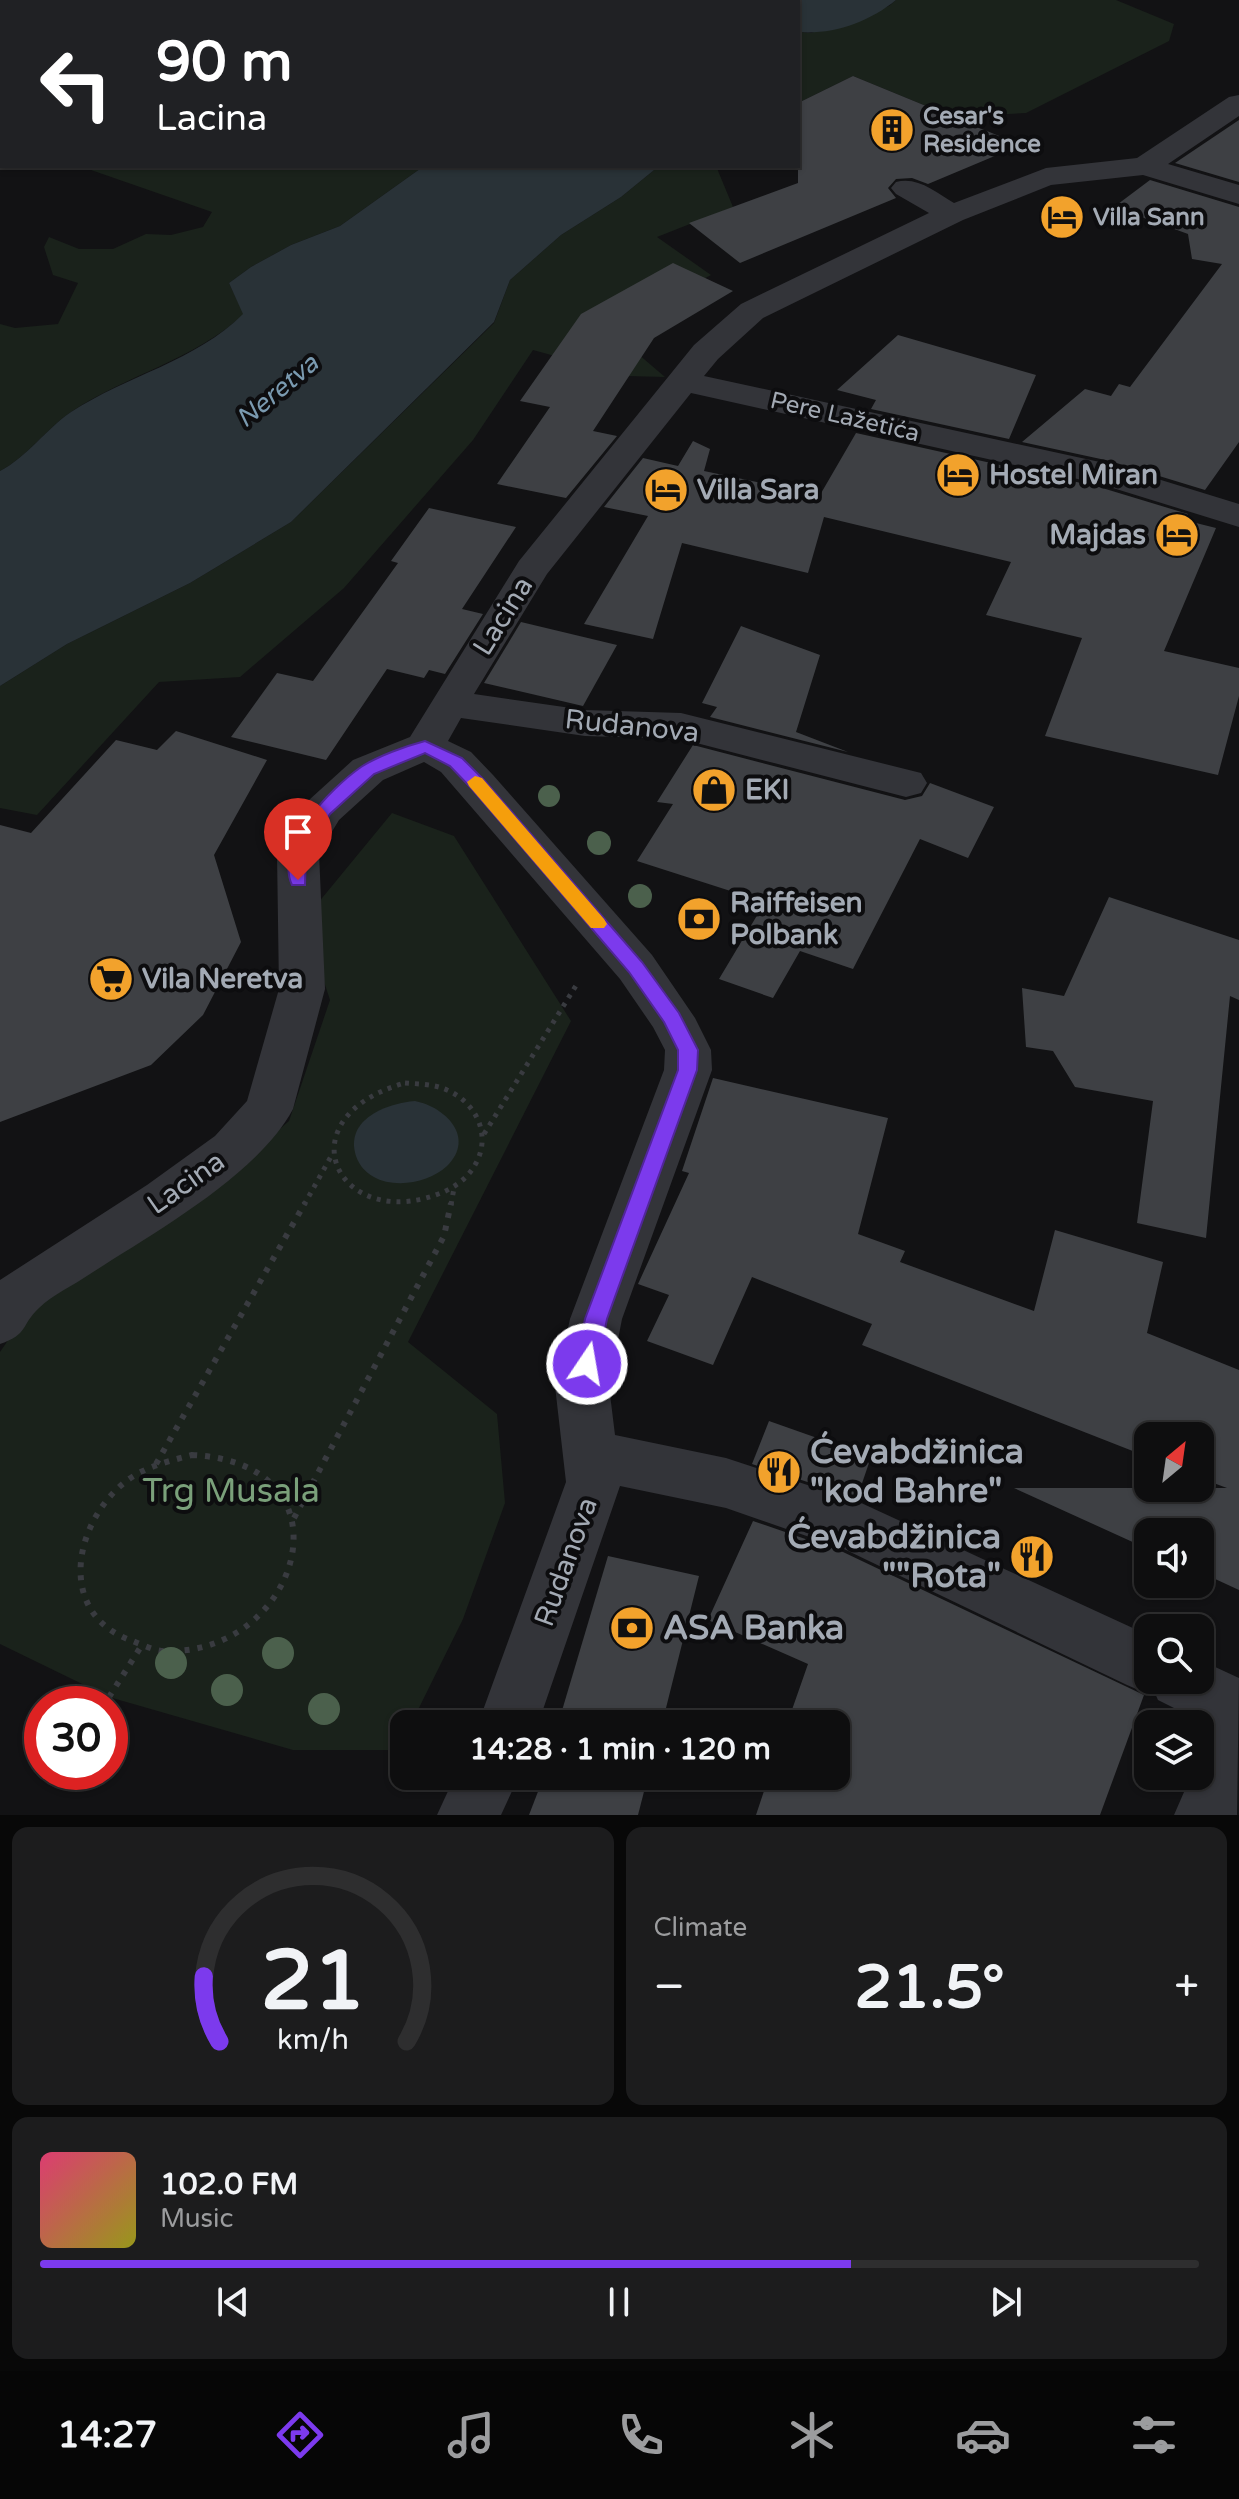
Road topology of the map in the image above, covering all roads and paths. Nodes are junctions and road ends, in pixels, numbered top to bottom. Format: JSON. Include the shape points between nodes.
{"nodes":[{"id":1,"x":1239,"y":103,"type":"edge"},
{"id":2,"x":1145,"y":166,"type":"junction"},
{"id":3,"x":906,"y":188,"type":"dead end"},
{"id":4,"x":1239,"y":195,"type":"edge"},
{"id":5,"x":952,"y":214,"type":"junction"},
{"id":6,"x":683,"y":381,"type":"junction"},
{"id":7,"x":1235,"y":506,"type":"edge"},
{"id":8,"x":449,"y":703,"type":"junction"},
{"id":9,"x":425,"y":746,"type":"junction"},
{"id":10,"x":906,"y":783,"type":"dead end"},
{"id":11,"x":608,"y":935,"type":"junction"},
{"id":12,"x":484,"y":1134,"type":"junction"},
{"id":13,"x":333,"y":1152,"type":"junction"},
{"id":14,"x":454,"y":1188,"type":"junction"},
{"id":15,"x":0,"y":1322,"type":"edge"},
{"id":16,"x":591,"y":1455,"type":"junction"},
{"id":17,"x":156,"y":1465,"type":"junction"},
{"id":18,"x":294,"y":1519,"type":"junction"},
{"id":19,"x":140,"y":1648,"type":"junction"},
{"id":20,"x":1134,"y":1658,"type":"edge"},
{"id":21,"x":116,"y":1686,"type":"edge"},
{"id":22,"x":1208,"y":1694,"type":"edge"},
{"id":23,"x":1239,"y":1709,"type":"edge"},
{"id":24,"x":513,"y":1710,"type":"edge"},
{"id":25,"x":1239,"y":1743,"type":"edge"},
{"id":26,"x":481,"y":1790,"type":"edge"},
{"id":27,"x":468,"y":1815,"type":"edge"},
{"id":28,"x":1205,"y":1815,"type":"edge"}],
"edges":[{"from":1,"to":2,"type":"street","name":"Lacina"},
{"from":2,"to":4,"type":"street"},
{"from":2,"to":5,"type":"street","name":"Lacina","via":[[1046,177]]},
{"from":3,"to":5,"type":"street"},
{"from":5,"to":6,"type":"street","name":"Lacina","via":[[752,311]]},
{"from":6,"to":7,"type":"street","name":"Pere Lažetića"},
{"from":6,"to":8,"type":"street","name":"Lacina","via":[[532,569]]},
{"from":8,"to":9,"type":"street","name":"Lacina"},
{"from":8,"to":10,"type":"street","name":"Rudanova","via":[[585,723],[681,726]]},
{"from":9,"to":11,"type":"street","name":"Rudanova","via":[[456,762]]},
{"from":9,"to":15,"type":"street","name":"Lacina","via":[[368,770],[324,810],[298,853],[302,989],[269,1109],[232,1150],[20,1293]]},
{"from":11,"to":12,"type":"path"},
{"from":11,"to":16,"type":"street","name":"Rudanova","via":[[672,1018],[688,1050],[688,1070],[596,1319],[582,1386]]},
{"from":12,"to":13,"type":"path","via":[[479,1116],[466,1101],[427,1084],[405,1083],[382,1088],[347,1112],[336,1131]]},
{"from":12,"to":14,"type":"path","via":[[471,1172]]},
{"from":13,"to":14,"type":"path","via":[[340,1171],[377,1199],[403,1202]]},
{"from":13,"to":17,"type":"path"},
{"from":14,"to":18,"type":"path","via":[[444,1236]]},
{"from":16,"to":20,"type":"street","via":[[726,1483],[859,1528]]},
{"from":16,"to":24,"type":"street","name":"Rudanova","via":[[594,1482]]},
{"from":17,"to":18,"type":"path","via":[[192,1455],[225,1457],[257,1469],[280,1490]]},
{"from":17,"to":19,"type":"path","via":[[125,1483],[100,1508],[84,1540],[80,1574],[88,1606],[109,1632]]},
{"from":18,"to":19,"type":"path","via":[[295,1550],[287,1581],[268,1609],[241,1632],[208,1648],[173,1653]]},
{"from":19,"to":21,"type":"path"},
{"from":22,"to":23,"type":"street"},
{"from":25,"to":28,"type":"street"},
{"from":26,"to":27,"type":"street"}]}
